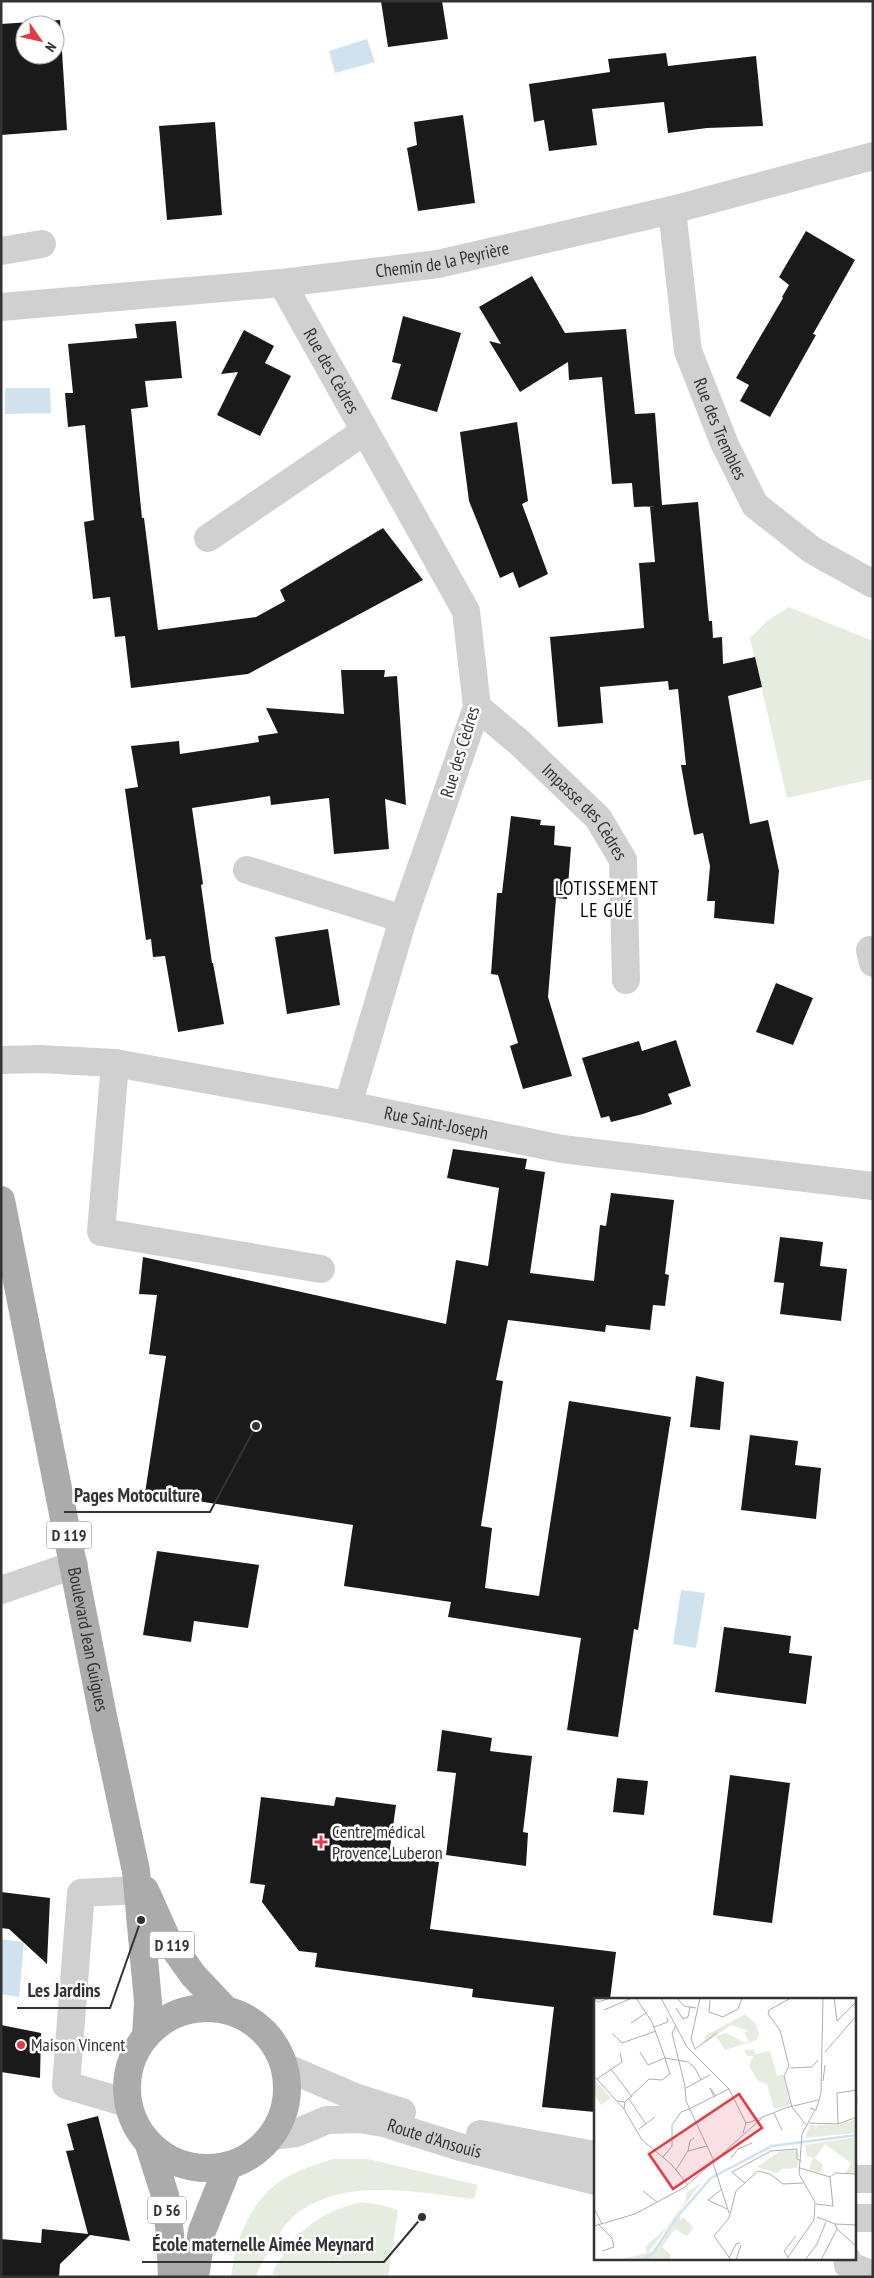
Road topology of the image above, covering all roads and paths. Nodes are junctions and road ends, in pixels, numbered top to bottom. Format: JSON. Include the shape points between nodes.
{"nodes":[{"id":1,"x":873,"y":156,"type":"edge"},
{"id":2,"x":672,"y":210,"type":"junction"},
{"id":3,"x":42,"y":244,"type":"dead end"},
{"id":4,"x":1,"y":251,"type":"edge"},
{"id":5,"x":282,"y":283,"type":"junction"},
{"id":6,"x":1,"y":307,"type":"edge"},
{"id":7,"x":365,"y":430,"type":"junction"},
{"id":8,"x":208,"y":538,"type":"dead end"},
{"id":9,"x":873,"y":584,"type":"edge"},
{"id":10,"x":477,"y":707,"type":"junction"},
{"id":11,"x":247,"y":870,"type":"dead end"},
{"id":12,"x":403,"y":919,"type":"junction"},
{"id":13,"x":626,"y":980,"type":"dead end"},
{"id":14,"x":1,"y":1060,"type":"edge"},
{"id":15,"x":114,"y":1063,"type":"junction"},
{"id":16,"x":348,"y":1105,"type":"junction"},
{"id":17,"x":873,"y":1186,"type":"edge"},
{"id":18,"x":1,"y":1200,"type":"edge"},
{"id":19,"x":321,"y":1269,"type":"dead end"},
{"id":20,"x":74,"y":1566,"type":"junction"},
{"id":21,"x":1,"y":1590,"type":"edge"},
{"id":22,"x":137,"y":1880,"type":"junction"},
{"id":23,"x":225,"y":2009,"type":"junction"},
{"id":24,"x":146,"y":2036,"type":"junction"},
{"id":25,"x":285,"y":2067,"type":"junction"},
{"id":26,"x":128,"y":2103,"type":"junction"},
{"id":27,"x":272,"y":2136,"type":"junction"},
{"id":28,"x":149,"y":2145,"type":"junction"},
{"id":29,"x":594,"y":2155,"type":"edge"},
{"id":30,"x":228,"y":2166,"type":"junction"},
{"id":31,"x":856,"y":2179,"type":"edge"},
{"id":32,"x":873,"y":2179,"type":"edge"},
{"id":33,"x":594,"y":2181,"type":"edge"},
{"id":34,"x":856,"y":2218,"type":"edge"},
{"id":35,"x":873,"y":2218,"type":"edge"},
{"id":36,"x":847,"y":2260,"type":"edge"},
{"id":37,"x":873,"y":2275,"type":"edge"},
{"id":38,"x":172,"y":2277,"type":"edge"},
{"id":39,"x":195,"y":2277,"type":"edge"}],
"edges":[{"from":1,"to":2,"type":"street","name":"Chemin de la Peyrière"},
{"from":2,"to":5,"type":"street","name":"Chemin de la Peyrière","via":[[438,264]]},
{"from":2,"to":9,"type":"street","name":"Rue des Trembles","via":[[688,351],[725,445],[755,505],[812,550]]},
{"from":3,"to":4,"type":"street"},
{"from":5,"to":6,"type":"street","name":"Chemin de la Peyrière"},
{"from":5,"to":7,"type":"street","name":"Rue des Cèdres"},
{"from":7,"to":8,"type":"street"},
{"from":7,"to":10,"type":"street","name":"Rue des Cèdres","via":[[466,611]]},
{"from":10,"to":12,"type":"street","name":"Rue des Cèdres"},
{"from":10,"to":13,"type":"street","name":"Impasse des Cèdres","via":[[520,743],[598,818],[622,860]]},
{"from":11,"to":12,"type":"street"},
{"from":12,"to":16,"type":"street","name":"Rue des Cèdres"},
{"from":14,"to":15,"type":"street","name":"Rue Saint-Joseph"},
{"from":15,"to":16,"type":"street","name":"Rue Saint-Joseph"},
{"from":15,"to":19,"type":"street","via":[[102,1232]]},
{"from":16,"to":17,"type":"street","name":"Rue Saint-Joseph","via":[[562,1150]]},
{"from":18,"to":20,"type":"main road","name":"Boulevard Jean Guigues","number":"D 119"},
{"from":20,"to":21,"type":"street"},
{"from":20,"to":22,"type":"main road","name":"Boulevard Jean Guigues","number":"D 119"},
{"from":22,"to":23,"type":"main road","name":"Boulevard Jean Guigues","number":"D 119","via":[[166,1937],[192,1975]]},
{"from":22,"to":24,"type":"main road","name":"Boulevard Jean Guigues","number":"D 119","via":[[148,2002]]},
{"from":22,"to":26,"type":"street","via":[[81,1894],[66,2086]]},
{"from":23,"to":24,"type":"main road","via":[[203,2007],[182,2011],[162,2021]]},
{"from":23,"to":25,"type":"main road","via":[[246,2017],[263,2030],[276,2046]]},
{"from":24,"to":26,"type":"main road","via":[[130,2064],[126,2079]]},
{"from":25,"to":27,"type":"main road","via":[[288,2091],[283,2114]]},
{"from":25,"to":29,"type":"street","name":"Route d'Ansouis","via":[[355,2097],[466,2131]]},
{"from":26,"to":28,"type":"main road","via":[[135,2126]]},
{"from":27,"to":30,"type":"main road","via":[[245,2160]]},
{"from":27,"to":33,"type":"street","name":"Route d'Ansouis","via":[[296,2134],[327,2120],[360,2119]]},
{"from":28,"to":30,"type":"main road","via":[[165,2158],[185,2166],[207,2169]]},
{"from":28,"to":38,"type":"main road","number":"D 56","via":[[165,2195]]},
{"from":30,"to":39,"type":"main road","number":"D 56","via":[[202,2231]]},
{"from":31,"to":32,"type":"street"},
{"from":34,"to":35,"type":"street"},
{"from":36,"to":37,"type":"street","via":[[848,2265]]}]}
